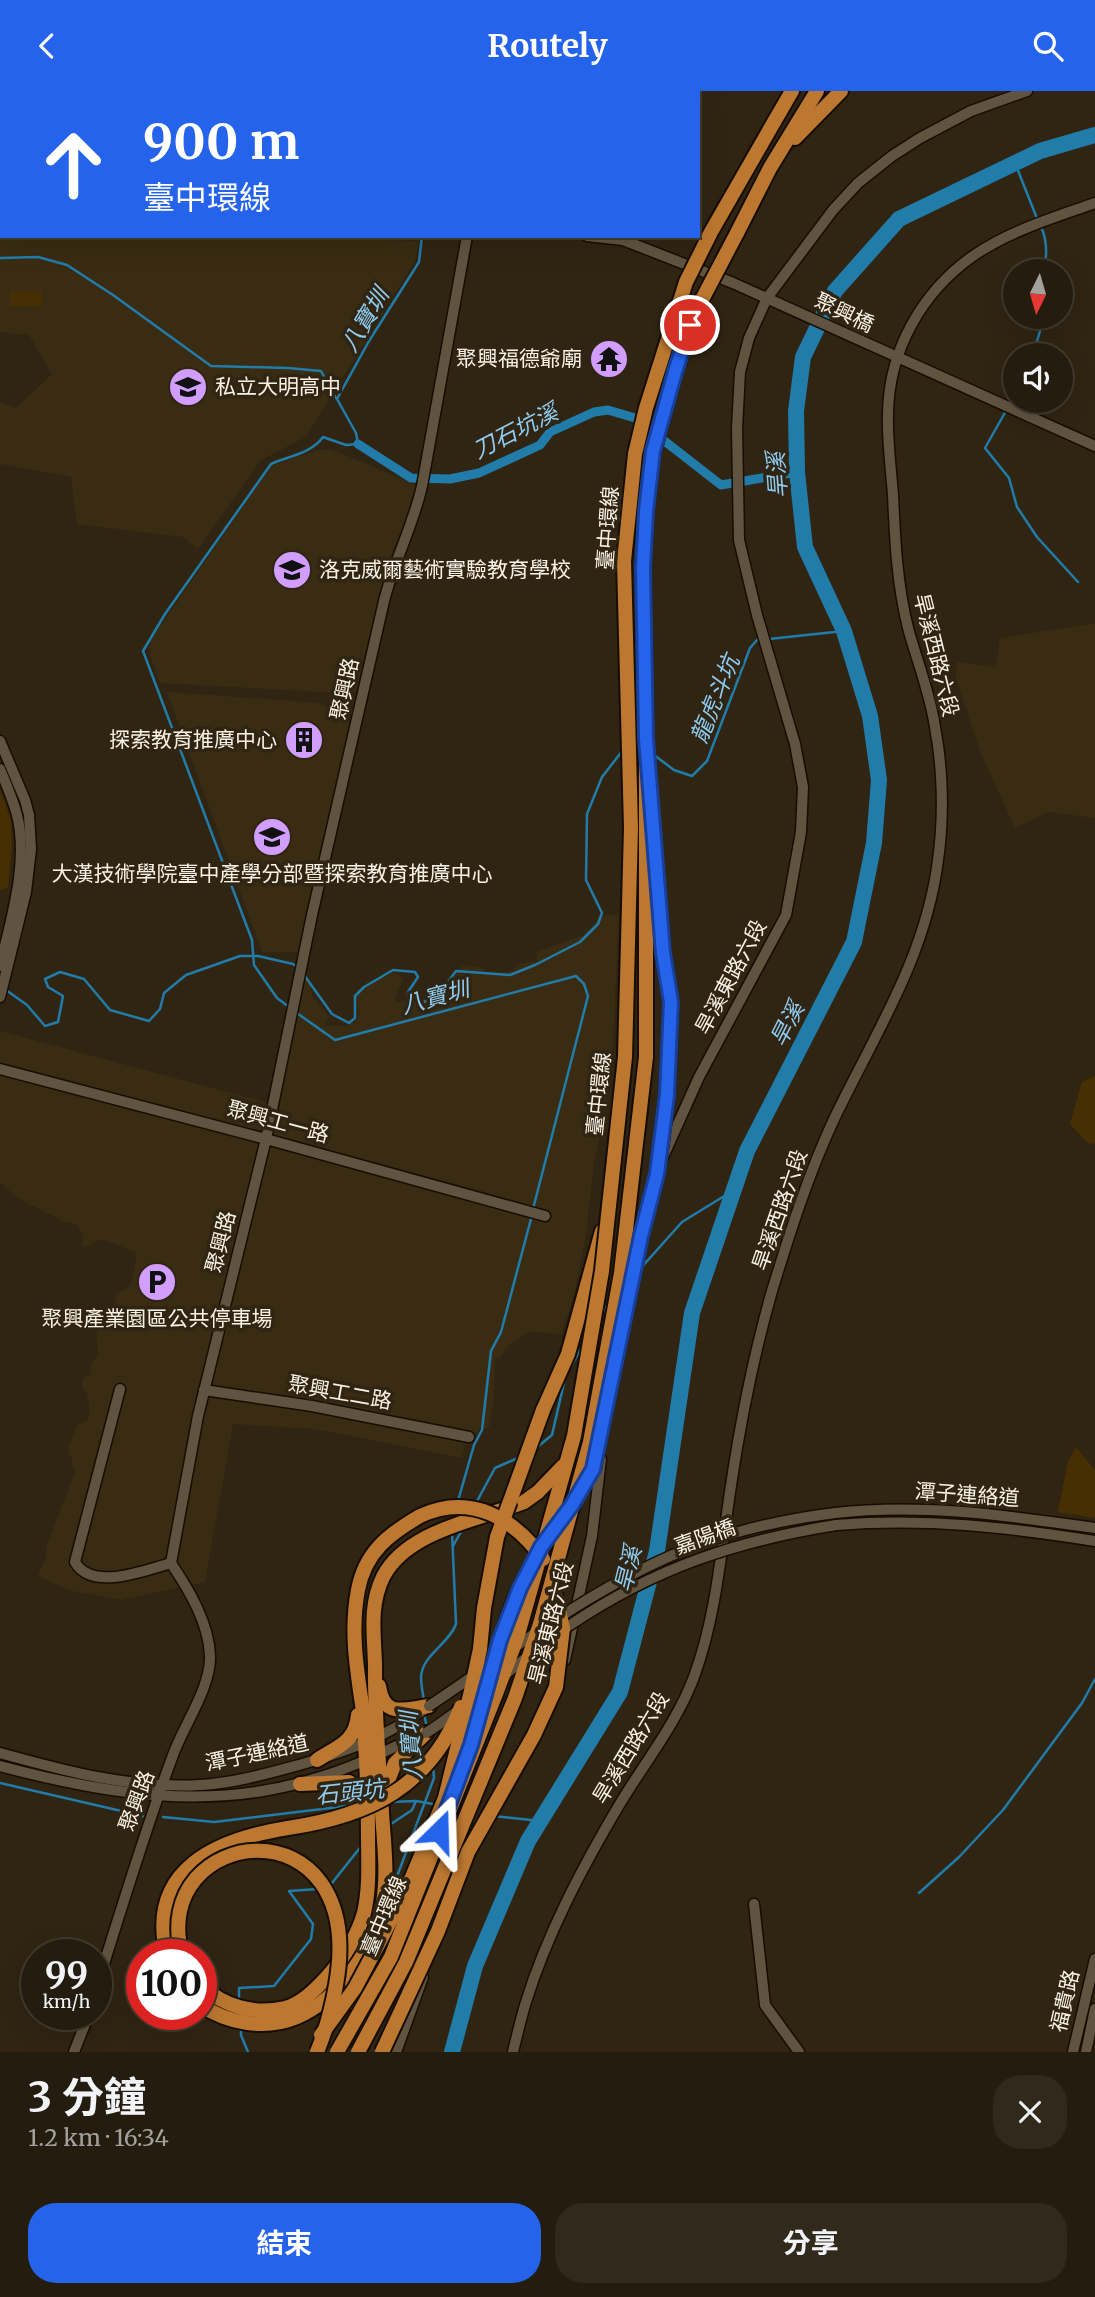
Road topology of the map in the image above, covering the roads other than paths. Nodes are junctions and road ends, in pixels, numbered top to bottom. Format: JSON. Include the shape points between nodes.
{"nodes":[{"id":1,"x":784,"y":91,"type":"edge"},
{"id":2,"x":792,"y":91,"type":"edge"},
{"id":3,"x":817,"y":91,"type":"edge"},
{"id":4,"x":841,"y":91,"type":"edge"},
{"id":5,"x":1027,"y":91,"type":"edge"},
{"id":6,"x":774,"y":122,"type":"junction"},
{"id":7,"x":779,"y":153,"type":"junction"},
{"id":8,"x":1095,"y":203,"type":"edge"},
{"id":9,"x":467,"y":238,"type":"edge"},
{"id":10,"x":605,"y":238,"type":"edge"},
{"id":11,"x":767,"y":298,"type":"junction"},
{"id":12,"x":894,"y":357,"type":"junction"},
{"id":13,"x":1095,"y":446,"type":"edge"},
{"id":14,"x":646,"y":739,"type":"junction"},
{"id":15,"x":0,"y":741,"type":"edge"},
{"id":16,"x":0,"y":769,"type":"edge"},
{"id":17,"x":0,"y":966,"type":"edge"},
{"id":18,"x":2,"y":990,"type":"edge"},
{"id":19,"x":0,"y":1069,"type":"edge"},
{"id":20,"x":266,"y":1139,"type":"junction"},
{"id":21,"x":609,"y":1206,"type":"junction"},
{"id":22,"x":545,"y":1216,"type":"dead end"},
{"id":23,"x":617,"y":1351,"type":"junction"},
{"id":24,"x":120,"y":1389,"type":"dead end"},
{"id":25,"x":204,"y":1390,"type":"junction"},
{"id":26,"x":469,"y":1437,"type":"dead end"},
{"id":27,"x":835,"y":1513,"type":"joint"},
{"id":28,"x":836,"y":1525,"type":"joint"},
{"id":29,"x":1095,"y":1528,"type":"edge"},
{"id":30,"x":1095,"y":1541,"type":"edge"},
{"id":31,"x":171,"y":1563,"type":"junction"},
{"id":32,"x":480,"y":1649,"type":"junction"},
{"id":33,"x":376,"y":1675,"type":"junction"},
{"id":34,"x":360,"y":1696,"type":"junction"},
{"id":35,"x":429,"y":1706,"type":"junction"},
{"id":36,"x":426,"y":1733,"type":"junction"},
{"id":37,"x":371,"y":1742,"type":"junction"},
{"id":38,"x":0,"y":1753,"type":"edge"},
{"id":39,"x":372,"y":1758,"type":"junction"},
{"id":40,"x":317,"y":1760,"type":"junction"},
{"id":41,"x":0,"y":1766,"type":"edge"},
{"id":42,"x":300,"y":1784,"type":"junction"},
{"id":43,"x":163,"y":1785,"type":"junction"},
{"id":44,"x":158,"y":1797,"type":"junction"},
{"id":45,"x":382,"y":1800,"type":"junction"},
{"id":46,"x":368,"y":1827,"type":"junction"},
{"id":47,"x":754,"y":1905,"type":"dead end"},
{"id":48,"x":165,"y":1939,"type":"edge"},
{"id":49,"x":179,"y":1939,"type":"edge"},
{"id":50,"x":112,"y":1940,"type":"edge"},
{"id":51,"x":1095,"y":1959,"type":"edge"},
{"id":52,"x":217,"y":1996,"type":"edge"},
{"id":53,"x":1095,"y":2009,"type":"edge"},
{"id":54,"x":217,"y":2013,"type":"edge"},
{"id":55,"x":83,"y":2030,"type":"edge"},
{"id":56,"x":1089,"y":2050,"type":"edge"},
{"id":57,"x":75,"y":2052,"type":"edge"},
{"id":58,"x":309,"y":2052,"type":"edge"},
{"id":59,"x":317,"y":2052,"type":"edge"},
{"id":60,"x":330,"y":2052,"type":"edge"},
{"id":61,"x":337,"y":2052,"type":"edge"},
{"id":62,"x":358,"y":2052,"type":"edge"},
{"id":63,"x":382,"y":2052,"type":"edge"},
{"id":64,"x":396,"y":2052,"type":"edge"},
{"id":65,"x":513,"y":2052,"type":"edge"},
{"id":66,"x":799,"y":2052,"type":"edge"},
{"id":67,"x":1074,"y":2052,"type":"edge"}],
"edges":[{"from":1,"to":6,"type":"highway"},
{"from":2,"to":6,"type":"highway"},
{"from":3,"to":7,"type":"highway"},
{"from":4,"to":7,"type":"highway"},
{"from":5,"to":11,"type":"street","name":"旱溪東路六段","via":[[971,111],[920,138],[858,183]]},
{"from":6,"to":21,"type":"highway","name":"臺中環線","bridge":true,"via":[[686,282],[635,454],[624,561],[631,828],[625,1057]]},
{"from":7,"to":14,"type":"highway","name":"臺中環線","bridge":true,"via":[[692,320],[653,451],[643,568]]},
{"from":8,"to":12,"type":"street","name":"旱溪西路六段","via":[[1017,232],[959,267],[919,309]]},
{"from":9,"to":20,"type":"street","name":"聚興路","via":[[422,486],[384,601]]},
{"from":10,"to":11,"type":"street","name":"聚興橋","via":[[623,240]]},
{"from":11,"to":12,"type":"street","name":"聚興橋"},
{"from":11,"to":64,"type":"street","name":"旱溪東路六段","via":[[753,325],[740,372],[739,540],[803,787],[801,832],[786,915],[699,1077],[662,1158],[622,1302],[592,1536],[559,1682],[531,1744],[471,1851]]},
{"from":12,"to":13,"type":"street","name":"聚興橋"},
{"from":12,"to":65,"type":"street","name":"旱溪西路六段","via":[[888,414],[898,581],[938,751],[941,805],[933,893],[905,981],[818,1156],[771,1294],[744,1399],[719,1578],[695,1677],[581,1873],[526,2000]]},
{"from":14,"to":23,"type":"highway","bridge":true,"via":[[671,1002],[670,1060],[657,1174]]},
{"from":14,"to":62,"type":"highway","name":"臺中環線","bridge":true,"via":[[646,1057],[621,1273],[590,1442],[515,1698],[406,1962]]},
{"from":15,"to":18,"type":"street","via":[[25,800],[31,849],[26,892]]},
{"from":16,"to":17,"type":"street","via":[[17,817],[20,842],[13,909]]},
{"from":19,"to":20,"type":"street","name":"聚興工一路"},
{"from":20,"to":22,"type":"street","name":"聚興工一路"},
{"from":20,"to":25,"type":"street","name":"聚興路"},
{"from":21,"to":32,"type":"highway","bridge":true,"via":[[568,1354],[497,1537]]},
{"from":21,"to":61,"type":"highway","name":"臺中環線","bridge":true,"via":[[574,1436],[517,1638],[391,1957]]},
{"from":23,"to":33,"type":"highway","bridge":true,"via":[[563,1467],[538,1492],[524,1502],[429,1535],[397,1558],[383,1577],[374,1607]]},
{"from":23,"to":60,"type":"highway","bridge":true,"via":[[593,1469],[541,1547],[520,1588],[449,1807],[398,1930]]},
{"from":24,"to":31,"type":"street","via":[[75,1562],[83,1573],[96,1578]]},
{"from":25,"to":26,"type":"street","name":"聚興工二路"},
{"from":25,"to":31,"type":"street","name":"聚興路"},
{"from":27,"to":29,"type":"street","name":"潭子連絡道","via":[[952,1510]]},
{"from":27,"to":35,"type":"street","name":"嘉陽橋","bridge":true,"via":[[756,1527],[640,1571],[580,1605]]},
{"from":28,"to":30,"type":"street","name":"潭子連絡道","via":[[952,1523]]},
{"from":28,"to":36,"type":"street","name":"嘉陽橋","bridge":true,"via":[[748,1542],[657,1576],[568,1627]]},
{"from":31,"to":43,"type":"street","name":"聚興路","via":[[189,1590],[206,1633],[210,1663]]},
{"from":32,"to":48,"type":"highway","bridge":true,"via":[[444,1742],[401,1790],[351,1814],[238,1838],[192,1862],[169,1897]]},
{"from":32,"to":58,"type":"highway","bridge":true,"via":[[445,1798],[407,1889],[355,1988]]},
{"from":33,"to":35,"type":"highway","via":[[382,1698],[392,1709]]},
{"from":33,"to":37,"type":"highway"},
{"from":34,"to":37,"type":"highway"},
{"from":34,"to":40,"type":"highway","via":[[354,1733]]},
{"from":34,"to":63,"type":"highway","bridge":true,"via":[[353,1624],[361,1575],[392,1532],[449,1507],[499,1517],[524,1535],[545,1562],[556,1589],[563,1628],[556,1687],[468,1852],[438,1931]]},
{"from":35,"to":37,"type":"street","name":"潭子連絡道"},
{"from":36,"to":39,"type":"street","name":"潭子連絡道"},
{"from":36,"to":45,"type":"highway","via":[[395,1763]]},
{"from":37,"to":39,"type":"highway"},
{"from":37,"to":40,"type":"street","name":"潭子連絡道"},
{"from":38,"to":43,"type":"street","name":"潭子連絡道","via":[[104,1779]]},
{"from":39,"to":42,"type":"street","name":"潭子連絡道"},
{"from":39,"to":45,"type":"highway"},
{"from":39,"to":46,"type":"highway"},
{"from":40,"to":43,"type":"street","name":"潭子連絡道","via":[[240,1780]]},
{"from":41,"to":44,"type":"street","name":"潭子連絡道","via":[[89,1788]]},
{"from":42,"to":44,"type":"street","name":"潭子連絡道","via":[[230,1795]]},
{"from":42,"to":46,"type":"highway","via":[[339,1780],[353,1784],[361,1795]]},
{"from":43,"to":44,"type":"street","name":"聚興路"},
{"from":44,"to":50,"type":"street","name":"聚興路"},
{"from":45,"to":54,"type":"highway","via":[[386,1869],[382,1906],[352,1973],[307,2013],[288,2021],[248,2023]]},
{"from":46,"to":52,"type":"highway","bridge":true,"via":[[368,1892],[363,1915],[334,1968],[309,1995],[291,2006],[254,2011],[234,2007]]},
{"from":47,"to":66,"type":"street","via":[[765,2005]]},
{"from":49,"to":59,"type":"highway","bridge":true,"via":[[180,1906],[203,1871],[229,1855],[246,1851],[281,1853],[298,1861],[322,1883],[340,1934],[333,2002]]},
{"from":51,"to":67,"type":"street","name":"福貴路"},
{"from":53,"to":56,"type":"street","name":"福貴路"},
{"from":55,"to":57,"type":"street"},
{"from":56,"to":67,"type":"street"}]}
